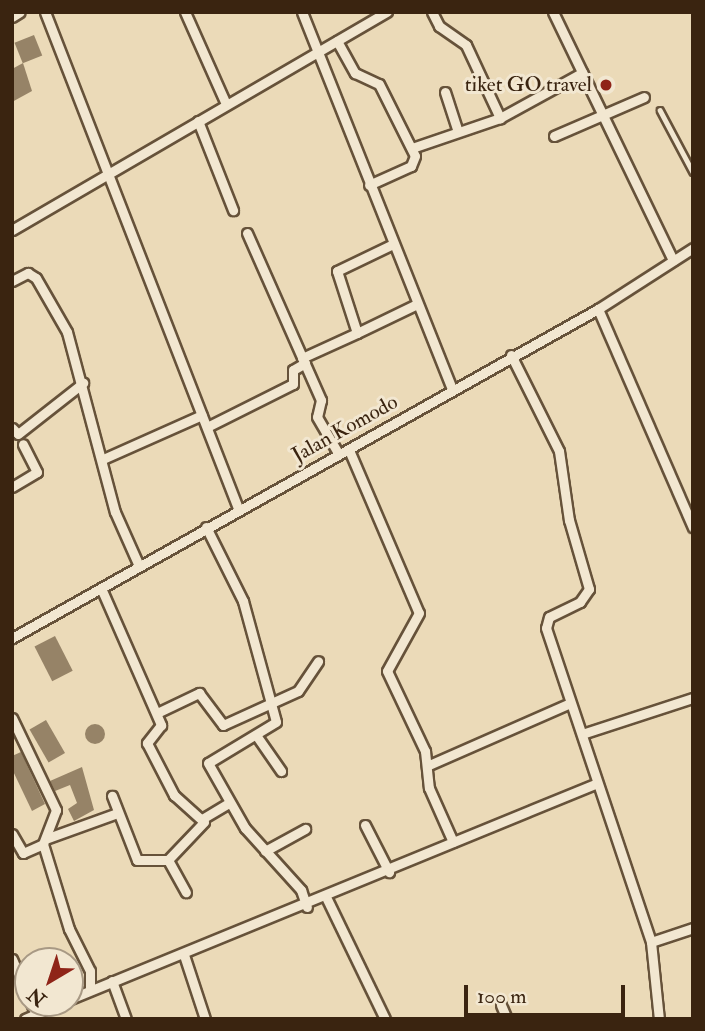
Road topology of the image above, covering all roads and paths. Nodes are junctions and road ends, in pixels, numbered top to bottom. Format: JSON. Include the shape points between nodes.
{"nodes":[{"id":1,"x":20,"y":12,"type":"edge"},
{"id":2,"x":46,"y":12,"type":"edge"},
{"id":3,"x":185,"y":12,"type":"edge"},
{"id":4,"x":302,"y":12,"type":"edge"},
{"id":5,"x":387,"y":12,"type":"edge"},
{"id":6,"x":432,"y":12,"type":"edge"},
{"id":7,"x":553,"y":12,"type":"edge"},
{"id":8,"x":12,"y":17,"type":"edge"},
{"id":9,"x":337,"y":41,"type":"junction"},
{"id":10,"x":317,"y":53,"type":"junction"},
{"id":11,"x":582,"y":74,"type":"junction"},
{"id":12,"x":445,"y":92,"type":"dead end"},
{"id":13,"x":644,"y":97,"type":"dead end"},
{"id":14,"x":226,"y":104,"type":"junction"},
{"id":15,"x":660,"y":110,"type":"dead end"},
{"id":16,"x":604,"y":112,"type":"junction"},
{"id":17,"x":500,"y":118,"type":"junction"},
{"id":18,"x":198,"y":121,"type":"junction"},
{"id":19,"x":457,"y":128,"type":"junction"},
{"id":20,"x":554,"y":136,"type":"dead end"},
{"id":21,"x":412,"y":148,"type":"junction"},
{"id":22,"x":693,"y":172,"type":"edge"},
{"id":23,"x":107,"y":173,"type":"junction"},
{"id":24,"x":369,"y":185,"type":"junction"},
{"id":25,"x":233,"y":210,"type":"dead end"},
{"id":26,"x":12,"y":230,"type":"edge"},
{"id":27,"x":247,"y":233,"type":"dead end"},
{"id":28,"x":391,"y":246,"type":"junction"},
{"id":29,"x":693,"y":248,"type":"edge"},
{"id":30,"x":673,"y":260,"type":"junction"},
{"id":31,"x":12,"y":281,"type":"edge"},
{"id":32,"x":417,"y":303,"type":"junction"},
{"id":33,"x":598,"y":309,"type":"junction"},
{"id":34,"x":357,"y":333,"type":"junction"},
{"id":35,"x":511,"y":355,"type":"junction"},
{"id":36,"x":303,"y":360,"type":"junction"},
{"id":37,"x":83,"y":383,"type":"junction"},
{"id":38,"x":452,"y":389,"type":"junction"},
{"id":39,"x":202,"y":415,"type":"junction"},
{"id":40,"x":207,"y":427,"type":"junction"},
{"id":41,"x":15,"y":431,"type":"edge"},
{"id":42,"x":23,"y":444,"type":"junction"},
{"id":43,"x":12,"y":448,"type":"edge"},
{"id":44,"x":349,"y":450,"type":"junction"},
{"id":45,"x":338,"y":453,"type":"junction"},
{"id":46,"x":103,"y":459,"type":"junction"},
{"id":47,"x":12,"y":487,"type":"edge"},
{"id":48,"x":238,"y":508,"type":"junction"},
{"id":49,"x":206,"y":527,"type":"junction"},
{"id":50,"x":693,"y":527,"type":"edge"},
{"id":51,"x":139,"y":566,"type":"junction"},
{"id":52,"x":101,"y":589,"type":"junction"},
{"id":53,"x":12,"y":638,"type":"edge"},
{"id":54,"x":318,"y":661,"type":"dead end"},
{"id":55,"x":693,"y":698,"type":"edge"},
{"id":56,"x":269,"y":703,"type":"junction"},
{"id":57,"x":570,"y":703,"type":"junction"},
{"id":58,"x":157,"y":713,"type":"junction"},
{"id":59,"x":12,"y":718,"type":"edge"},
{"id":60,"x":582,"y":734,"type":"junction"},
{"id":61,"x":256,"y":735,"type":"junction"},
{"id":62,"x":429,"y":765,"type":"junction"},
{"id":63,"x":281,"y":771,"type":"dead end"},
{"id":64,"x":595,"y":784,"type":"junction"},
{"id":65,"x":112,"y":796,"type":"dead end"},
{"id":66,"x":229,"y":803,"type":"junction"},
{"id":67,"x":117,"y":813,"type":"junction"},
{"id":68,"x":202,"y":819,"type":"junction"},
{"id":69,"x":365,"y":825,"type":"dead end"},
{"id":70,"x":305,"y":829,"type":"dead end"},
{"id":71,"x":12,"y":834,"type":"edge"},
{"id":72,"x":45,"y":841,"type":"junction"},
{"id":73,"x":453,"y":842,"type":"junction"},
{"id":74,"x":265,"y":851,"type":"junction"},
{"id":75,"x":168,"y":860,"type":"junction"},
{"id":76,"x":388,"y":872,"type":"junction"},
{"id":77,"x":186,"y":892,"type":"dead end"},
{"id":78,"x":327,"y":899,"type":"junction"},
{"id":79,"x":307,"y":906,"type":"junction"},
{"id":80,"x":693,"y":928,"type":"edge"},
{"id":81,"x":651,"y":942,"type":"junction"},
{"id":82,"x":184,"y":955,"type":"junction"},
{"id":83,"x":112,"y":981,"type":"junction"},
{"id":84,"x":90,"y":990,"type":"junction"},
{"id":85,"x":84,"y":993,"type":"edge"},
{"id":86,"x":501,"y":1005,"type":"dead end"},
{"id":87,"x":126,"y":1019,"type":"edge"},
{"id":88,"x":205,"y":1019,"type":"edge"},
{"id":89,"x":385,"y":1019,"type":"edge"},
{"id":90,"x":507,"y":1019,"type":"edge"},
{"id":91,"x":659,"y":1019,"type":"edge"}],
"edges":[{"from":1,"to":8,"type":"street"},
{"from":2,"to":23,"type":"street"},
{"from":3,"to":14,"type":"street"},
{"from":4,"to":10,"type":"street"},
{"from":5,"to":9,"type":"street"},
{"from":6,"to":17,"type":"street","via":[[439,26],[466,45]]},
{"from":7,"to":11,"type":"street"},
{"from":9,"to":10,"type":"street"},
{"from":9,"to":21,"type":"street","via":[[355,74],[379,84]]},
{"from":10,"to":14,"type":"street"},
{"from":10,"to":24,"type":"street"},
{"from":11,"to":16,"type":"street"},
{"from":11,"to":17,"type":"street"},
{"from":12,"to":19,"type":"street"},
{"from":13,"to":16,"type":"street"},
{"from":14,"to":18,"type":"street"},
{"from":15,"to":22,"type":"lane"},
{"from":16,"to":20,"type":"street"},
{"from":16,"to":30,"type":"street"},
{"from":17,"to":19,"type":"street"},
{"from":18,"to":23,"type":"street"},
{"from":18,"to":25,"type":"street"},
{"from":19,"to":21,"type":"street"},
{"from":21,"to":24,"type":"street","via":[[411,166]]},
{"from":23,"to":26,"type":"street"},
{"from":23,"to":39,"type":"street"},
{"from":24,"to":28,"type":"street"},
{"from":27,"to":36,"type":"street"},
{"from":28,"to":32,"type":"street"},
{"from":28,"to":34,"type":"street","via":[[337,271]]},
{"from":29,"to":30,"type":"street","name":"Jalan Komodo"},
{"from":30,"to":33,"type":"street","name":"Jalan Komodo"},
{"from":31,"to":37,"type":"street","via":[[28,273],[40,284],[67,331]]},
{"from":32,"to":34,"type":"street"},
{"from":32,"to":38,"type":"street"},
{"from":33,"to":35,"type":"street","name":"Jalan Komodo"},
{"from":33,"to":50,"type":"street"},
{"from":34,"to":36,"type":"street"},
{"from":35,"to":38,"type":"street","name":"Jalan Komodo"},
{"from":35,"to":57,"type":"street","via":[[552,427],[588,583],[585,597],[545,624]]},
{"from":36,"to":40,"type":"street","via":[[293,370],[293,384]]},
{"from":36,"to":45,"type":"street","via":[[321,400],[317,417]]},
{"from":37,"to":41,"type":"street"},
{"from":37,"to":46,"type":"street"},
{"from":38,"to":44,"type":"street","name":"Jalan Komodo"},
{"from":39,"to":40,"type":"street"},
{"from":39,"to":46,"type":"street"},
{"from":40,"to":48,"type":"street"},
{"from":41,"to":42,"type":"street"},
{"from":42,"to":43,"type":"street"},
{"from":42,"to":47,"type":"street","via":[[37,472]]},
{"from":44,"to":45,"type":"street","name":"Jalan Komodo"},
{"from":44,"to":62,"type":"street","via":[[419,613],[387,671]]},
{"from":45,"to":48,"type":"street","name":"Jalan Komodo"},
{"from":46,"to":51,"type":"street","via":[[115,512]]},
{"from":48,"to":49,"type":"street","name":"Jalan Komodo"},
{"from":49,"to":51,"type":"street","name":"Jalan Komodo"},
{"from":49,"to":56,"type":"street","via":[[243,601]]},
{"from":51,"to":52,"type":"street","name":"Jalan Komodo"},
{"from":52,"to":53,"type":"street","name":"Jalan Komodo"},
{"from":52,"to":58,"type":"street"},
{"from":54,"to":56,"type":"street","via":[[298,691]]},
{"from":55,"to":60,"type":"street"},
{"from":56,"to":58,"type":"street","via":[[223,725],[200,692]]},
{"from":56,"to":61,"type":"street","via":[[276,724]]},
{"from":57,"to":60,"type":"street"},
{"from":57,"to":62,"type":"street"},
{"from":58,"to":68,"type":"street","via":[[161,727],[147,743],[174,795]]},
{"from":59,"to":72,"type":"street","via":[[56,810]]},
{"from":60,"to":64,"type":"street"},
{"from":61,"to":63,"type":"street"},
{"from":61,"to":66,"type":"street","via":[[208,761]]},
{"from":62,"to":73,"type":"street","via":[[429,788]]},
{"from":64,"to":73,"type":"street"},
{"from":64,"to":81,"type":"street","via":[[607,803]]},
{"from":65,"to":67,"type":"street"},
{"from":66,"to":68,"type":"street"},
{"from":66,"to":74,"type":"street"},
{"from":67,"to":72,"type":"street"},
{"from":67,"to":75,"type":"street","via":[[131,856],[146,862]]},
{"from":68,"to":75,"type":"street"},
{"from":69,"to":76,"type":"street"},
{"from":70,"to":74,"type":"street"},
{"from":71,"to":72,"type":"street","via":[[23,853]]},
{"from":72,"to":84,"type":"street","via":[[69,929],[90,971]]},
{"from":73,"to":76,"type":"street"},
{"from":74,"to":79,"type":"street","via":[[301,890]]},
{"from":75,"to":77,"type":"street"},
{"from":76,"to":78,"type":"street"},
{"from":78,"to":79,"type":"street"},
{"from":78,"to":89,"type":"street"},
{"from":79,"to":82,"type":"street"},
{"from":80,"to":81,"type":"street"},
{"from":81,"to":91,"type":"street"},
{"from":82,"to":83,"type":"street"},
{"from":82,"to":88,"type":"street"},
{"from":83,"to":84,"type":"street"},
{"from":83,"to":87,"type":"street"},
{"from":84,"to":85,"type":"street"},
{"from":86,"to":90,"type":"street"}]}
